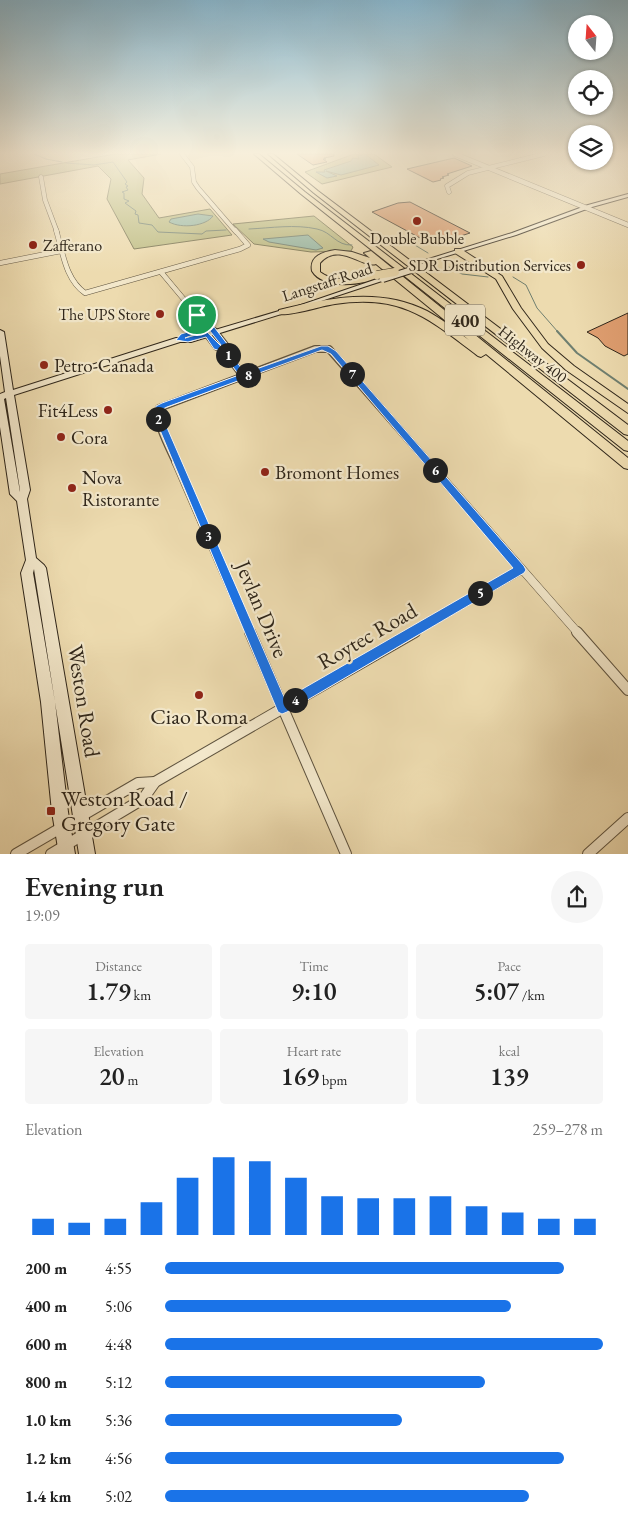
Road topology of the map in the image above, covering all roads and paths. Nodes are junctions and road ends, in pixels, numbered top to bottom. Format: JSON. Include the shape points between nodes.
{"nodes":[{"id":1,"x":44,"y":194,"type":"edge"},
{"id":2,"x":203,"y":194,"type":"edge"},
{"id":3,"x":304,"y":194,"type":"edge"},
{"id":4,"x":304,"y":194,"type":"edge"},
{"id":5,"x":318,"y":194,"type":"edge"},
{"id":6,"x":552,"y":194,"type":"edge"},
{"id":7,"x":628,"y":195,"type":"edge"},
{"id":8,"x":589,"y":209,"type":"junction"},
{"id":9,"x":628,"y":225,"type":"edge"},
{"id":10,"x":518,"y":232,"type":"joint"},
{"id":11,"x":61,"y":252,"type":"junction"},
{"id":12,"x":460,"y":252,"type":"junction"},
{"id":13,"x":0,"y":263,"type":"edge"},
{"id":14,"x":425,"y":264,"type":"junction"},
{"id":15,"x":161,"y":272,"type":"junction"},
{"id":16,"x":396,"y":275,"type":"junction"},
{"id":17,"x":380,"y":277,"type":"junction"},
{"id":18,"x":282,"y":312,"type":"junction"},
{"id":19,"x":495,"y":328,"type":"junction"},
{"id":20,"x":209,"y":331,"type":"junction"},
{"id":21,"x":0,"y":332,"type":"edge"},
{"id":22,"x":243,"y":376,"type":"junction"},
{"id":23,"x":10,"y":391,"type":"junction"},
{"id":24,"x":0,"y":392,"type":"edge"},
{"id":25,"x":0,"y":398,"type":"edge"},
{"id":26,"x":628,"y":409,"type":"edge"},
{"id":27,"x":628,"y":421,"type":"edge"},
{"id":28,"x":628,"y":431,"type":"edge"},
{"id":29,"x":598,"y":441,"type":"junction"},
{"id":30,"x":628,"y":447,"type":"edge"},
{"id":31,"x":628,"y":465,"type":"edge"},
{"id":32,"x":22,"y":499,"type":"junction"},
{"id":33,"x":31,"y":560,"type":"junction"},
{"id":34,"x":521,"y":570,"type":"junction"},
{"id":35,"x":628,"y":690,"type":"edge"},
{"id":36,"x":282,"y":707,"type":"junction"},
{"id":37,"x":155,"y":782,"type":"junction"},
{"id":38,"x":80,"y":816,"type":"junction"},
{"id":39,"x":628,"y":818,"type":"edge"},
{"id":40,"x":62,"y":826,"type":"junction"},
{"id":41,"x":84,"y":834,"type":"junction"},
{"id":42,"x":66,"y":849,"type":"edge"},
{"id":43,"x":16,"y":854,"type":"edge"},
{"id":44,"x":51,"y":854,"type":"edge"},
{"id":45,"x":87,"y":854,"type":"edge"},
{"id":46,"x":346,"y":854,"type":"edge"},
{"id":47,"x":588,"y":854,"type":"edge"}],
"edges":[{"from":1,"to":11,"type":"street"},
{"from":2,"to":15,"type":"street","via":[[248,245]]},
{"from":3,"to":16,"type":"highway","via":[[322,214]]},
{"from":4,"to":30,"type":"highway","name":"Highway 400","number":"400"},
{"from":5,"to":19,"type":"highway","name":"Highway 400","number":"400"},
{"from":6,"to":8,"type":"street"},
{"from":7,"to":8,"type":"main road","name":"Langstaff Road"},
{"from":8,"to":9,"type":"street"},
{"from":8,"to":10,"type":"main road","name":"Langstaff Road"},
{"from":10,"to":12,"type":"main road","name":"Langstaff Road"},
{"from":11,"to":13,"type":"street"},
{"from":11,"to":15,"type":"street","via":[[75,284],[85,293]]},
{"from":12,"to":14,"type":"main road","name":"Langstaff Road"},
{"from":12,"to":26,"type":"highway","via":[[499,278],[545,346]]},
{"from":14,"to":16,"type":"main road","name":"Langstaff Road","bridge":true},
{"from":14,"to":17,"type":"main road","name":"Langstaff Road","bridge":true},
{"from":15,"to":20,"type":"street","via":[[197,315],[195,318]]},
{"from":16,"to":17,"type":"highway","bridge":true},
{"from":16,"to":17,"type":"highway","via":[[362,256],[352,254],[330,254],[315,264],[316,272],[335,281]]},
{"from":16,"to":29,"type":"highway"},
{"from":17,"to":18,"type":"main road","name":"Langstaff Road"},
{"from":17,"to":20,"type":"main road","name":"Langstaff Road"},
{"from":18,"to":20,"type":"main road","name":"Langstaff Road"},
{"from":18,"to":29,"type":"highway","via":[[362,298],[415,308]]},
{"from":19,"to":27,"type":"highway"},
{"from":19,"to":28,"type":"highway","name":"Highway 400","number":"400"},
{"from":20,"to":22,"type":"street","via":[[217,347]]},
{"from":20,"to":23,"type":"main road","name":"Langstaff Road","via":[[188,340]]},
{"from":21,"to":23,"type":"main road","name":"Weston Road"},
{"from":22,"to":34,"type":"street","via":[[321,348],[334,352]]},
{"from":22,"to":36,"type":"street","name":"Jevlan Drive","via":[[164,405],[159,408],[158,416]]},
{"from":23,"to":24,"type":"main road","name":"Langstaff Road"},
{"from":23,"to":25,"type":"main road","name":"Langstaff Road"},
{"from":23,"to":32,"type":"main road","name":"Weston Road","via":[[25,490]]},
{"from":25,"to":32,"type":"main road","name":"Weston Road","via":[[14,494]]},
{"from":29,"to":31,"type":"highway"},
{"from":32,"to":33,"type":"main road","name":"Weston Road"},
{"from":33,"to":38,"type":"main road","name":"Weston Road","via":[[40,568]]},
{"from":33,"to":40,"type":"main road","name":"Weston Road","via":[[27,573],[48,702]]},
{"from":34,"to":35,"type":"street"},
{"from":34,"to":36,"type":"street","name":"Roytec Road"},
{"from":36,"to":37,"type":"street","name":"Roytec Road"},
{"from":36,"to":46,"type":"street","name":"Jevlan Drive"},
{"from":37,"to":38,"type":"street","name":"Roytec Road","via":[[138,782]]},
{"from":37,"to":41,"type":"street","name":"Roytec Road","via":[[143,799]]},
{"from":38,"to":40,"type":"street","name":"Roytec Road"},
{"from":38,"to":41,"type":"main road","name":"Weston Road"},
{"from":39,"to":47,"type":"street"},
{"from":40,"to":42,"type":"main road","name":"Weston Road"},
{"from":40,"to":43,"type":"street","name":"Roytec Road"},
{"from":41,"to":42,"type":"street","name":"Roytec Road"},
{"from":41,"to":45,"type":"main road","name":"Weston Road"},
{"from":42,"to":44,"type":"street","name":"Roytec Road"}]}
